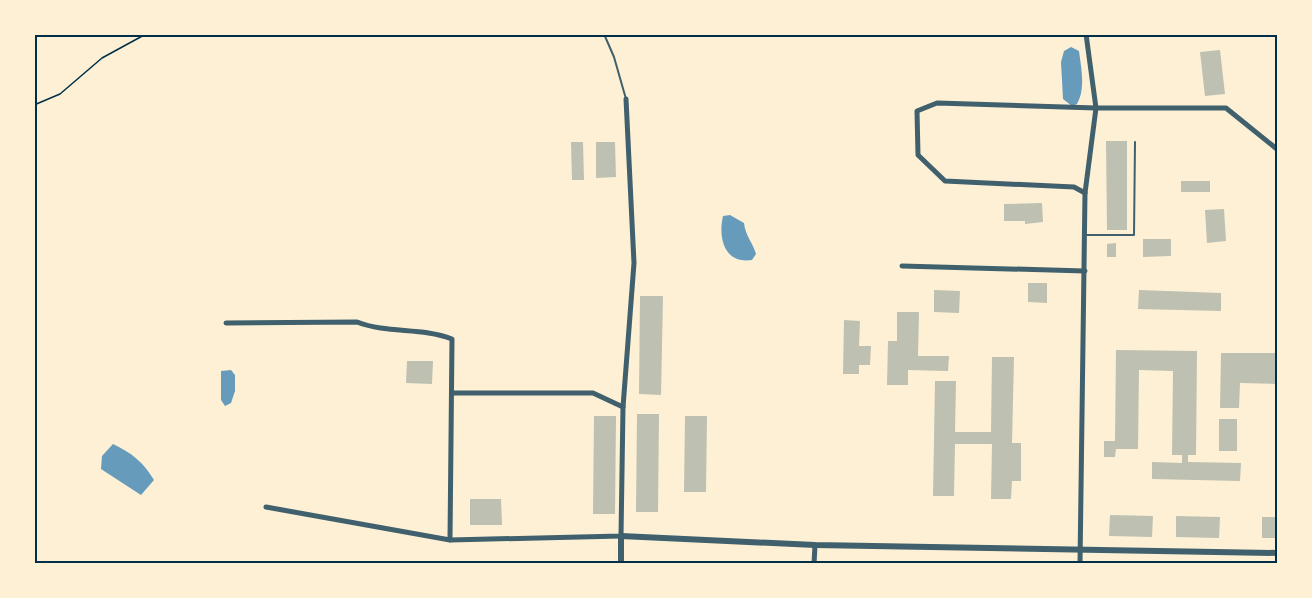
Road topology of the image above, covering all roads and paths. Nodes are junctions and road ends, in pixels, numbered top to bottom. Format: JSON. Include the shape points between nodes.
{"nodes":[{"id":1,"x":146,"y":34,"type":"edge"},
{"id":2,"x":604,"y":34,"type":"edge"},
{"id":3,"x":1086,"y":34,"type":"edge"},
{"id":4,"x":626,"y":99,"type":"joint"},
{"id":5,"x":34,"y":105,"type":"edge"},
{"id":6,"x":1096,"y":108,"type":"junction"},
{"id":7,"x":1135,"y":142,"type":"dead end"},
{"id":8,"x":1278,"y":150,"type":"edge"},
{"id":9,"x":1085,"y":193,"type":"junction"},
{"id":10,"x":1086,"y":235,"type":"junction"},
{"id":11,"x":902,"y":266,"type":"dead end"},
{"id":12,"x":1085,"y":271,"type":"junction"},
{"id":13,"x":226,"y":323,"type":"dead end"},
{"id":14,"x":453,"y":393,"type":"junction"},
{"id":15,"x":623,"y":407,"type":"junction"},
{"id":16,"x":266,"y":507,"type":"dead end"},
{"id":17,"x":621,"y":536,"type":"junction"},
{"id":18,"x":450,"y":540,"type":"junction"},
{"id":19,"x":814,"y":545,"type":"junction"},
{"id":20,"x":1079,"y":549,"type":"junction"},
{"id":21,"x":1278,"y":553,"type":"edge"},
{"id":22,"x":621,"y":564,"type":"edge"},
{"id":23,"x":814,"y":564,"type":"edge"},
{"id":24,"x":1080,"y":564,"type":"edge"}],
"edges":[{"from":1,"to":5,"type":"path","via":[[102,58],[60,94]]},
{"from":2,"to":4,"type":"lane"},
{"from":3,"to":6,"type":"street"},
{"from":4,"to":15,"type":"street","via":[[634,263]]},
{"from":6,"to":8,"type":"street","via":[[1226,108]]},
{"from":6,"to":9,"type":"street"},
{"from":6,"to":9,"type":"street","via":[[937,103],[917,111],[918,154],[945,181],[1074,187]]},
{"from":7,"to":10,"type":"lane","via":[[1134,235]]},
{"from":9,"to":10,"type":"street"},
{"from":10,"to":12,"type":"street"},
{"from":11,"to":12,"type":"street"},
{"from":12,"to":20,"type":"street"},
{"from":13,"to":14,"type":"street","via":[[357,322],[376,330],[437,333],[452,339]]},
{"from":14,"to":15,"type":"street","via":[[593,393]]},
{"from":14,"to":18,"type":"street"},
{"from":15,"to":17,"type":"street"},
{"from":16,"to":18,"type":"street"},
{"from":17,"to":18,"type":"street"},
{"from":17,"to":19,"type":"street"},
{"from":17,"to":22,"type":"street"},
{"from":19,"to":20,"type":"street"},
{"from":19,"to":23,"type":"street"},
{"from":20,"to":21,"type":"street"},
{"from":20,"to":24,"type":"street"}]}
